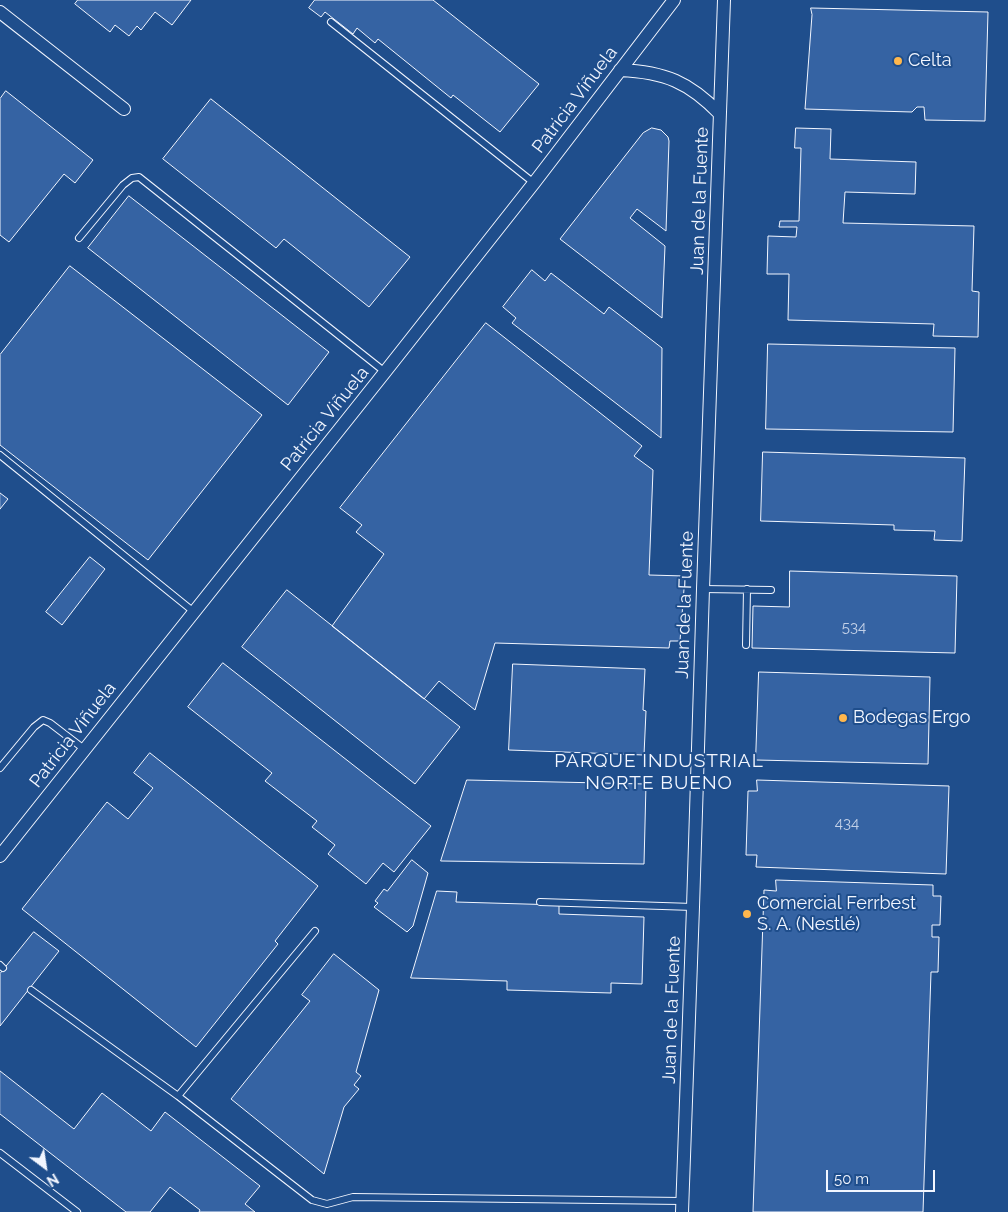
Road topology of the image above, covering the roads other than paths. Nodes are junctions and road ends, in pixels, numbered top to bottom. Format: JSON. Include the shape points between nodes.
{"nodes":[{"id":1,"x":674,"y":0,"type":"edge"},
{"id":2,"x":724,"y":0,"type":"edge"},
{"id":3,"x":0,"y":12,"type":"edge"},
{"id":4,"x":331,"y":22,"type":"dead end"},
{"id":5,"x":620,"y":70,"type":"junction"},
{"id":6,"x":124,"y":109,"type":"dead end"},
{"id":7,"x":720,"y":114,"type":"junction"},
{"id":8,"x":534,"y":183,"type":"junction"},
{"id":9,"x":78,"y":238,"type":"dead end"},
{"id":10,"x":385,"y":372,"type":"junction"},
{"id":11,"x":0,"y":455,"type":"edge"},
{"id":12,"x":703,"y":589,"type":"junction"},
{"id":13,"x":747,"y":589,"type":"junction"},
{"id":14,"x":771,"y":590,"type":"dead end"},
{"id":15,"x":194,"y":612,"type":"junction"},
{"id":16,"x":746,"y":645,"type":"dead end"},
{"id":17,"x":84,"y":750,"type":"junction"},
{"id":18,"x":0,"y":768,"type":"edge"},
{"id":19,"x":0,"y":856,"type":"edge"},
{"id":20,"x":540,"y":902,"type":"dead end"},
{"id":21,"x":693,"y":907,"type":"junction"},
{"id":22,"x":315,"y":931,"type":"dead end"},
{"id":23,"x":30,"y":990,"type":"dead end"},
{"id":24,"x":178,"y":1096,"type":"junction"},
{"id":25,"x":0,"y":1153,"type":"edge"},
{"id":26,"x":682,"y":1206,"type":"edge"},
{"id":27,"x":77,"y":1212,"type":"edge"}],
"edges":[{"from":1,"to":5,"type":"street","name":"Patricia Viñuela"},
{"from":2,"to":7,"type":"street","name":"Juan de la Fuente"},
{"from":3,"to":6,"type":"street"},
{"from":4,"to":8,"type":"lane"},
{"from":5,"to":7,"type":"street","via":[[673,79],[702,97]]},
{"from":5,"to":8,"type":"street","name":"Patricia Viñuela"},
{"from":7,"to":12,"type":"street","name":"Juan de la Fuente"},
{"from":8,"to":10,"type":"street","name":"Patricia Viñuela"},
{"from":9,"to":10,"type":"lane","via":[[123,185],[139,176]]},
{"from":10,"to":15,"type":"street","name":"Patricia Viñuela"},
{"from":11,"to":15,"type":"lane"},
{"from":12,"to":13,"type":"lane"},
{"from":12,"to":21,"type":"street","name":"Juan de la Fuente"},
{"from":13,"to":14,"type":"lane"},
{"from":13,"to":16,"type":"lane"},
{"from":15,"to":17,"type":"street","name":"Patricia Viñuela"},
{"from":17,"to":18,"type":"lane","via":[[43,720],[34,726]]},
{"from":17,"to":19,"type":"street","name":"Patricia Viñuela"},
{"from":20,"to":21,"type":"lane"},
{"from":21,"to":26,"type":"street","name":"Juan de la Fuente"},
{"from":22,"to":24,"type":"lane"},
{"from":23,"to":24,"type":"lane"},
{"from":24,"to":26,"type":"lane","via":[[312,1200],[327,1204],[353,1197]]},
{"from":25,"to":27,"type":"lane"}]}
